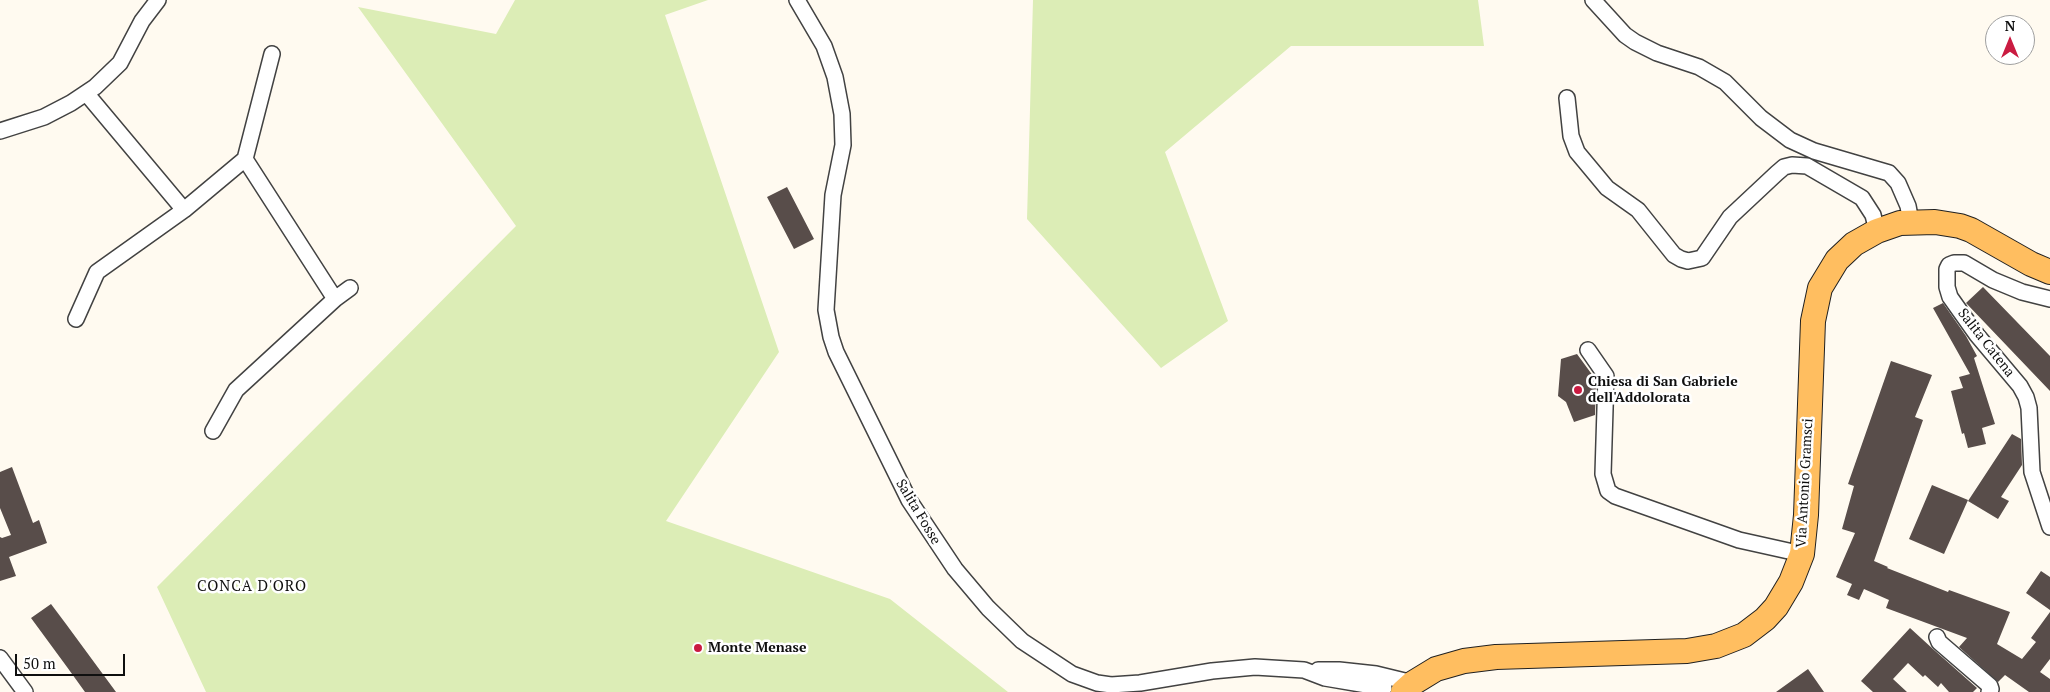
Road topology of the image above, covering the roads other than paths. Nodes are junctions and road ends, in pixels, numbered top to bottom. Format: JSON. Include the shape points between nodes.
{"nodes":[{"id":1,"x":158,"y":0,"type":"edge"},
{"id":2,"x":797,"y":0,"type":"edge"},
{"id":3,"x":1593,"y":0,"type":"edge"},
{"id":4,"x":272,"y":54,"type":"dead end"},
{"id":5,"x":86,"y":93,"type":"junction"},
{"id":6,"x":1567,"y":98,"type":"dead end"},
{"id":7,"x":0,"y":131,"type":"edge"},
{"id":8,"x":245,"y":159,"type":"junction"},
{"id":9,"x":184,"y":210,"type":"junction"},
{"id":10,"x":1911,"y":222,"type":"junction"},
{"id":11,"x":1877,"y":231,"type":"junction"},
{"id":12,"x":2050,"y":272,"type":"edge"},
{"id":13,"x":350,"y":288,"type":"dead end"},
{"id":14,"x":335,"y":299,"type":"junction"},
{"id":15,"x":2050,"y":299,"type":"edge"},
{"id":16,"x":76,"y":319,"type":"dead end"},
{"id":17,"x":1588,"y":350,"type":"dead end"},
{"id":18,"x":213,"y":431,"type":"dead end"},
{"id":19,"x":2050,"y":527,"type":"edge"},
{"id":20,"x":1802,"y":554,"type":"junction"},
{"id":21,"x":1937,"y":637,"type":"dead end"},
{"id":22,"x":0,"y":658,"type":"edge"},
{"id":23,"x":1304,"y":670,"type":"junction"},
{"id":24,"x":1400,"y":688,"type":"edge"},
{"id":25,"x":25,"y":692,"type":"edge"},
{"id":26,"x":1989,"y":692,"type":"edge"}],
"edges":[{"from":1,"to":5,"type":"street","via":[[142,21],[120,63]]},
{"from":2,"to":23,"type":"street","name":"Salita Fosse","via":[[824,46],[835,77],[842,114],[843,145],[832,195],[826,310],[831,337],[909,500],[954,569],[1022,641],[1083,679],[1122,685],[1255,667]]},
{"from":3,"to":10,"type":"street","via":[[1635,42],[1719,78],[1761,118],[1790,140],[1832,157],[1889,173],[1898,183]]},
{"from":4,"to":8,"type":"street"},
{"from":5,"to":7,"type":"street","via":[[44,117]]},
{"from":5,"to":9,"type":"street"},
{"from":6,"to":11,"type":"street","via":[[1571,136],[1577,152],[1607,188],[1638,210],[1674,255],[1681,259],[1702,258],[1730,217],[1777,172],[1792,165],[1807,166],[1862,198],[1873,215]]},
{"from":8,"to":9,"type":"street"},
{"from":8,"to":14,"type":"street"},
{"from":9,"to":16,"type":"street","via":[[97,272]]},
{"from":10,"to":11,"type":"main road","name":"Via Antonio Gramsci"},
{"from":10,"to":12,"type":"main road","name":"Via Antonio Gramsci","via":[[1960,226]]},
{"from":11,"to":20,"type":"main road","name":"Via Antonio Gramsci","via":[[1854,244],[1837,260],[1822,283],[1816,300]]},
{"from":13,"to":14,"type":"street"},
{"from":14,"to":18,"type":"street","via":[[236,390]]},
{"from":15,"to":19,"type":"street","name":"Salita Catena","via":[[1993,280],[1964,263],[1954,263],[1947,269],[1950,297],[2026,397],[2032,472]]},
{"from":17,"to":20,"type":"street","via":[[1606,376],[1603,474],[1608,491],[1739,540]]},
{"from":20,"to":24,"type":"main road","name":"Via Antonio Gramsci","via":[[1784,595],[1765,618],[1744,635],[1716,646],[1687,651],[1479,659],[1443,667]]},
{"from":21,"to":26,"type":"street","via":[[1990,686]]},
{"from":22,"to":25,"type":"street"},
{"from":23,"to":24,"type":"street","name":"Salita Fosse","via":[[1325,678]]},
{"from":23,"to":24,"type":"street","via":[[1376,674]]}]}
